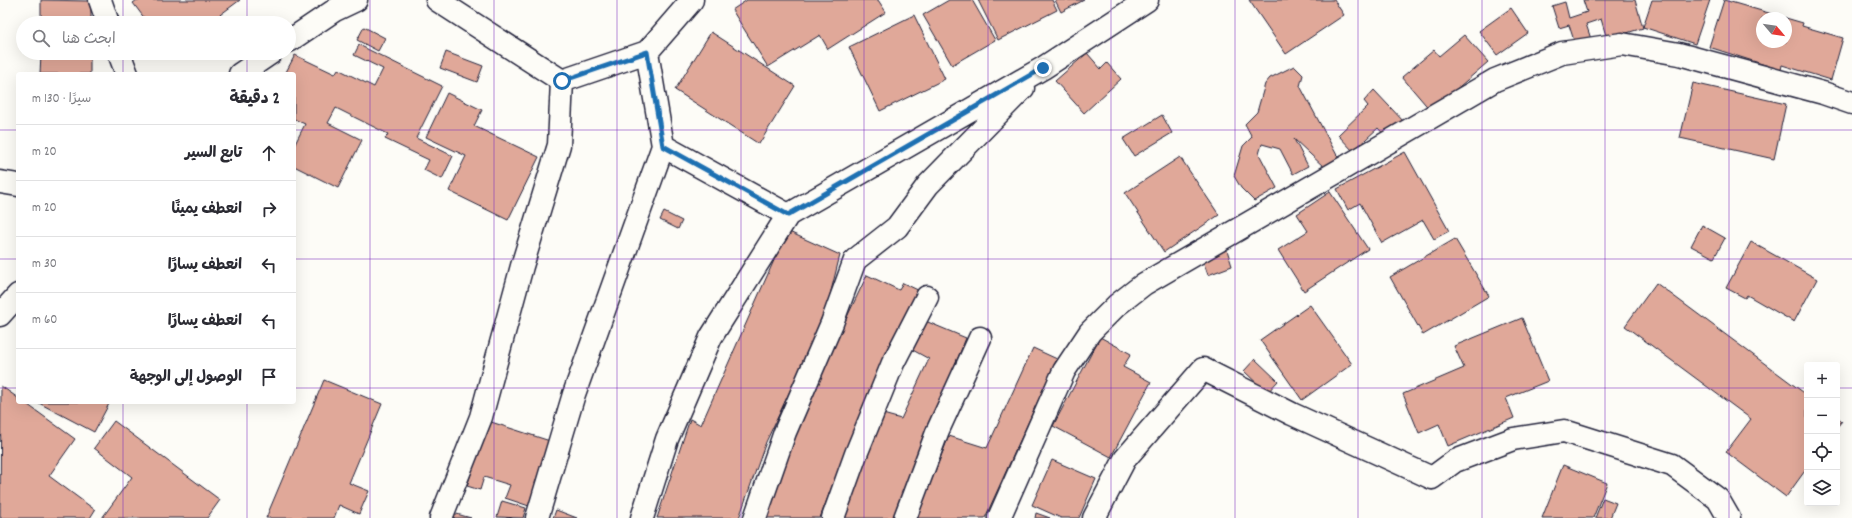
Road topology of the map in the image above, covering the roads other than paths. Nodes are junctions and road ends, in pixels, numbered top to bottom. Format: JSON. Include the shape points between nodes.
{"nodes":[{"id":1,"x":100,"y":0,"type":"edge"},
{"id":2,"x":356,"y":0,"type":"edge"},
{"id":3,"x":437,"y":0,"type":"edge"},
{"id":4,"x":692,"y":0,"type":"edge"},
{"id":5,"x":1147,"y":0,"type":"edge"},
{"id":6,"x":106,"y":16,"type":"edge"},
{"id":7,"x":296,"y":36,"type":"edge"},
{"id":8,"x":647,"y":52,"type":"junction"},
{"id":9,"x":122,"y":60,"type":"edge"},
{"id":10,"x":261,"y":60,"type":"edge"},
{"id":11,"x":1043,"y":68,"type":"junction"},
{"id":12,"x":126,"y":72,"type":"edge"},
{"id":13,"x":243,"y":72,"type":"edge"},
{"id":14,"x":562,"y":81,"type":"junction"},
{"id":15,"x":1852,"y":103,"type":"edge"},
{"id":16,"x":663,"y":146,"type":"junction"},
{"id":17,"x":0,"y":182,"type":"edge"},
{"id":18,"x":16,"y":185,"type":"edge"},
{"id":19,"x":788,"y":215,"type":"junction"},
{"id":20,"x":927,"y":298,"type":"dead end"},
{"id":21,"x":980,"y":338,"type":"dead end"},
{"id":22,"x":441,"y":518,"type":"edge"},
{"id":23,"x":537,"y":518,"type":"edge"},
{"id":24,"x":642,"y":518,"type":"edge"},
{"id":25,"x":755,"y":518,"type":"edge"},
{"id":26,"x":833,"y":518,"type":"edge"},
{"id":27,"x":905,"y":518,"type":"edge"},
{"id":28,"x":999,"y":518,"type":"edge"},
{"id":29,"x":1094,"y":518,"type":"edge"},
{"id":30,"x":1728,"y":518,"type":"edge"}],
"edges":[{"from":1,"to":6,"type":"street"},
{"from":2,"to":7,"type":"street","via":[[335,10]]},
{"from":3,"to":14,"type":"street"},
{"from":4,"to":8,"type":"street"},
{"from":5,"to":11,"type":"street"},
{"from":8,"to":14,"type":"street"},
{"from":8,"to":16,"type":"street"},
{"from":9,"to":12,"type":"street"},
{"from":10,"to":13,"type":"street"},
{"from":11,"to":19,"type":"street"},
{"from":11,"to":25,"type":"street","via":[[928,185],[897,227],[855,260],[832,323],[786,432]]},
{"from":14,"to":22,"type":"street","via":[[559,145],[522,266],[481,417]]},
{"from":15,"to":28,"type":"street","via":[[1679,54],[1622,44],[1562,53],[1495,80],[1190,256],[1144,284],[1117,305],[1090,332],[1064,370]]},
{"from":16,"to":19,"type":"street"},
{"from":16,"to":23,"type":"street","via":[[574,394]]},
{"from":17,"to":18,"type":"street"},
{"from":19,"to":24,"type":"street","via":[[712,337],[667,439]]},
{"from":20,"to":26,"type":"street","via":[[893,363]]},
{"from":21,"to":27,"type":"street","via":[[938,430]]},
{"from":29,"to":30,"type":"street","via":[[1125,458],[1202,369],[1292,414],[1432,478],[1455,461],[1513,439],[1564,431],[1672,465],[1718,499]]}]}
